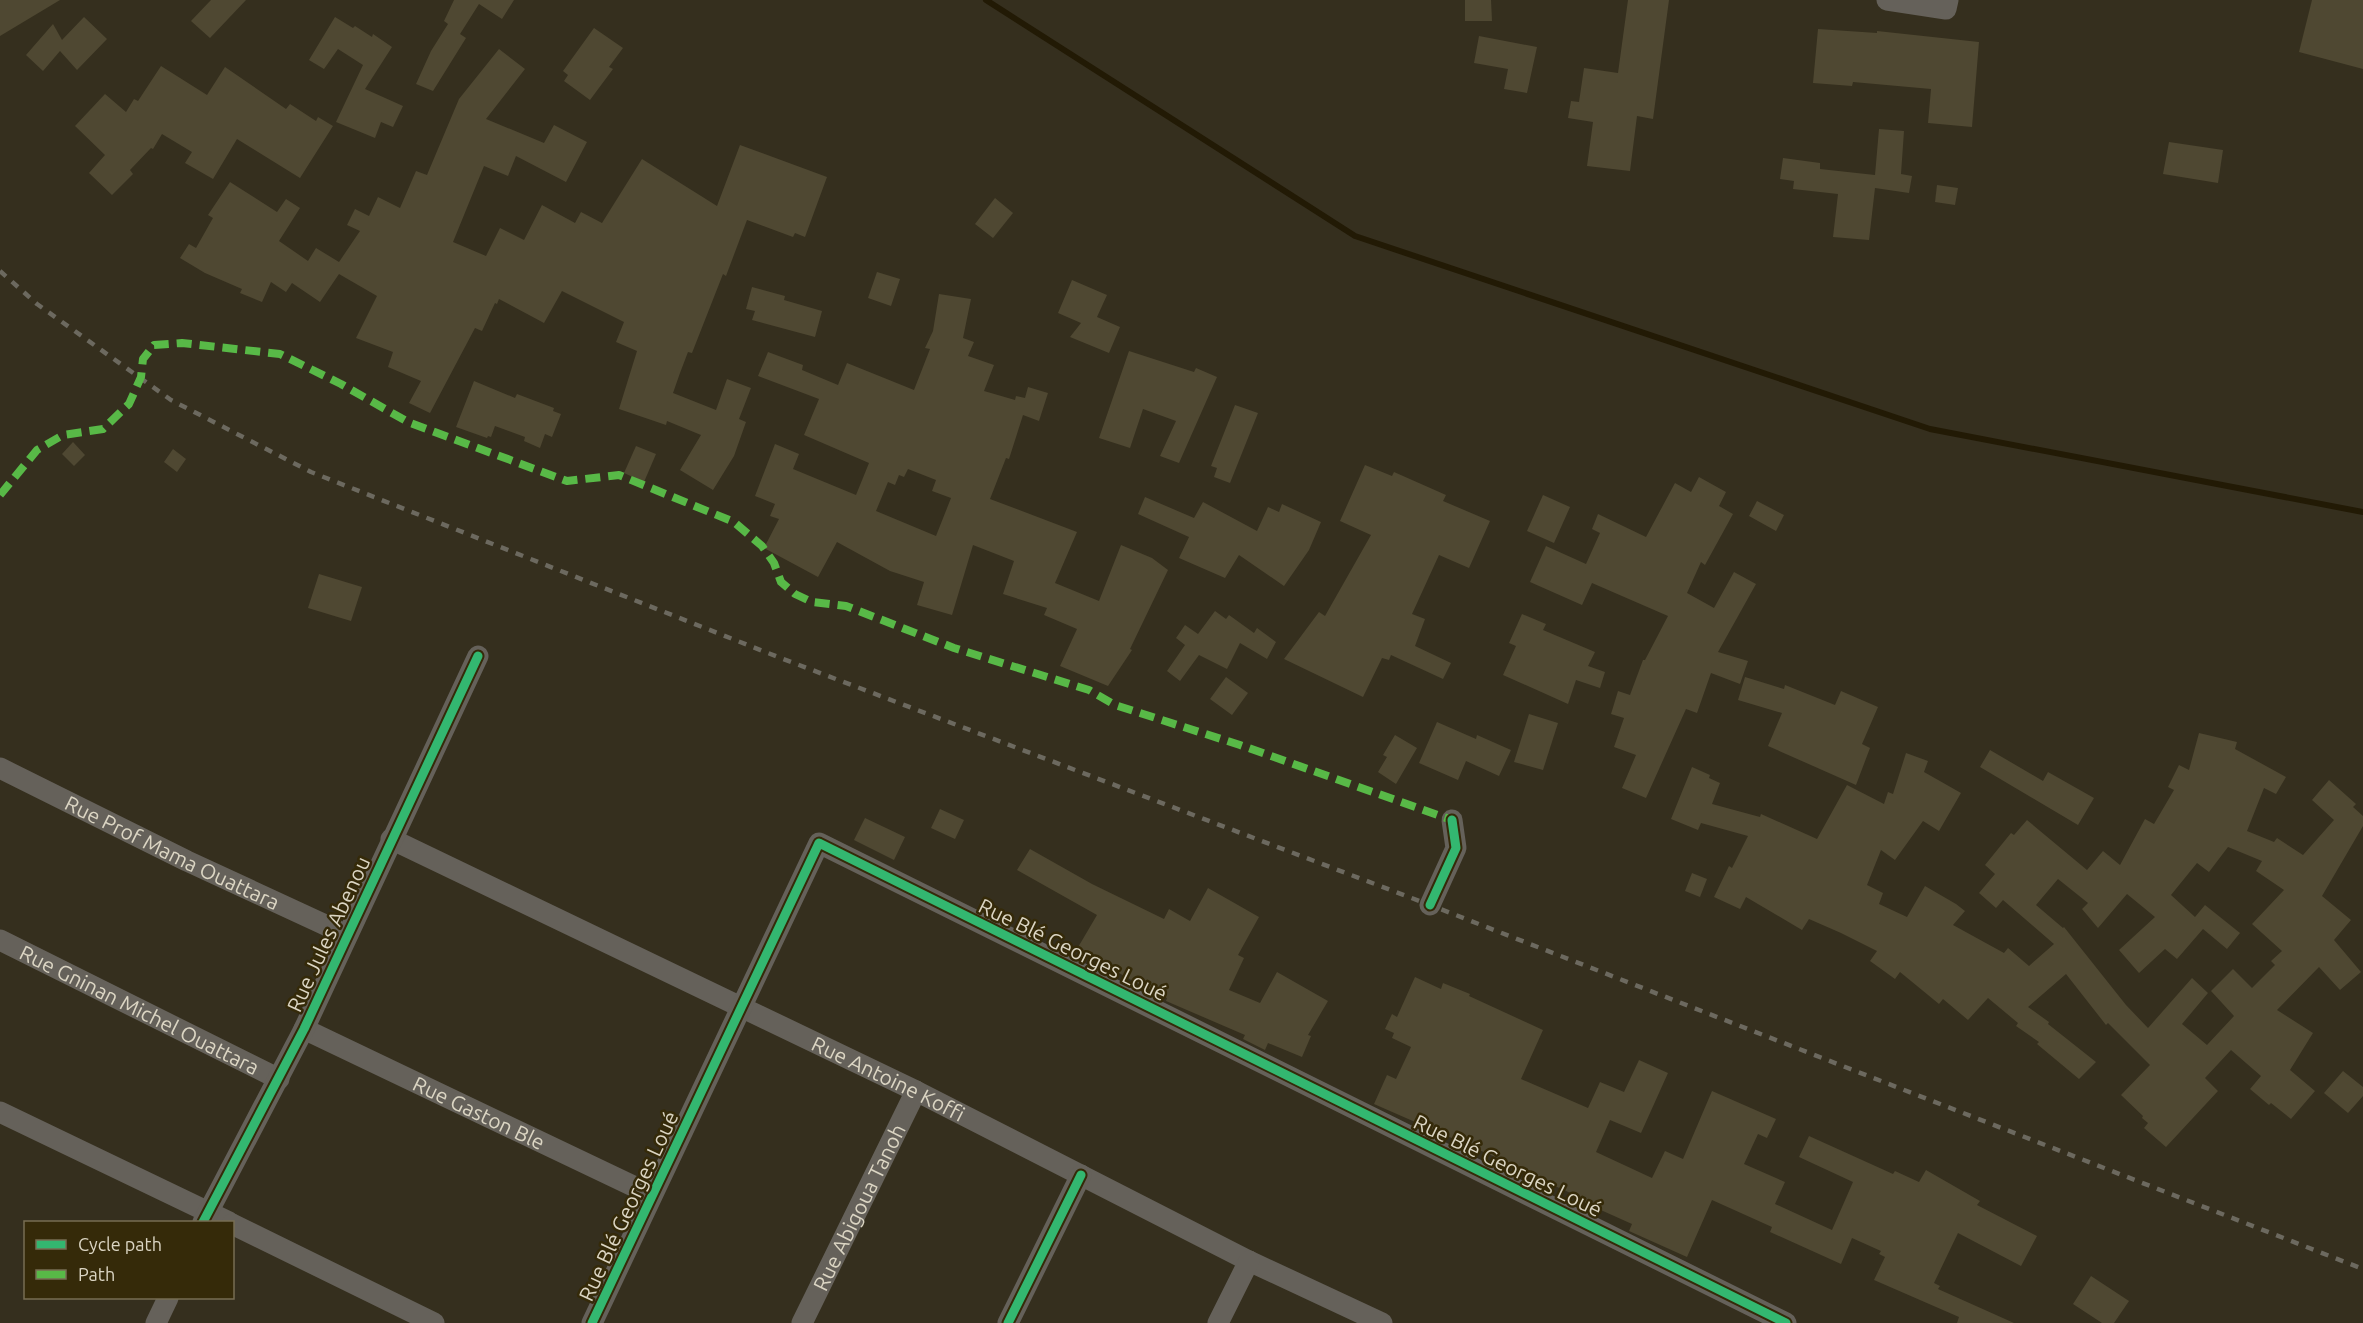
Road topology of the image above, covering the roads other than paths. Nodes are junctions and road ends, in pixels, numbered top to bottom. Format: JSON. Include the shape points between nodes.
{"nodes":[{"id":1,"x":1887,"y":0,"type":"edge"},
{"id":2,"x":1948,"y":0,"type":"edge"},
{"id":3,"x":478,"y":656,"type":"dead end"},
{"id":4,"x":0,"y":768,"type":"edge"},
{"id":5,"x":1452,"y":820,"type":"dead end"},
{"id":6,"x":391,"y":839,"type":"junction"},
{"id":7,"x":1430,"y":905,"type":"dead end"},
{"id":8,"x":347,"y":935,"type":"junction"},
{"id":9,"x":0,"y":940,"type":"edge"},
{"id":10,"x":742,"y":1008,"type":"junction"},
{"id":11,"x":304,"y":1029,"type":"junction"},
{"id":12,"x":279,"y":1079,"type":"junction"},
{"id":13,"x":915,"y":1091,"type":"junction"},
{"id":14,"x":0,"y":1112,"type":"edge"},
{"id":15,"x":1081,"y":1175,"type":"junction"},
{"id":16,"x":652,"y":1195,"type":"junction"},
{"id":17,"x":206,"y":1217,"type":"edge"},
{"id":18,"x":223,"y":1221,"type":"edge"},
{"id":19,"x":234,"y":1224,"type":"edge"},
{"id":20,"x":1249,"y":1261,"type":"junction"},
{"id":21,"x":168,"y":1299,"type":"edge"},
{"id":22,"x":156,"y":1323,"type":"edge"},
{"id":23,"x":434,"y":1323,"type":"edge"},
{"id":24,"x":592,"y":1323,"type":"edge"},
{"id":25,"x":802,"y":1323,"type":"edge"},
{"id":26,"x":1008,"y":1323,"type":"edge"},
{"id":27,"x":1218,"y":1323,"type":"edge"},
{"id":28,"x":1382,"y":1323,"type":"edge"},
{"id":29,"x":1786,"y":1323,"type":"edge"}],
"edges":[{"from":1,"to":2,"type":"street","via":[[1946,9]]},
{"from":3,"to":6,"type":"street","name":"Rue Jules Abenou"},
{"from":4,"to":8,"type":"street","name":"Rue Prof Mama Ouattara"},
{"from":5,"to":7,"type":"street","via":[[1456,848]]},
{"from":6,"to":8,"type":"street","name":"Rue Jules Abenou"},
{"from":6,"to":10,"type":"street","name":"Rue Antoine Koffi"},
{"from":8,"to":11,"type":"street","name":"Rue Jules Abenou"},
{"from":9,"to":12,"type":"street","name":"Rue Gninan Michel Ouattara"},
{"from":10,"to":13,"type":"street","name":"Rue Antoine Koffi"},
{"from":10,"to":16,"type":"street","name":"Rue Blé Georges Loué"},
{"from":10,"to":29,"type":"street","name":"Rue Blé Georges Loué","via":[[819,843]]},
{"from":11,"to":12,"type":"street","name":"Rue Jules Abenou"},
{"from":11,"to":16,"type":"street","name":"Rue Gaston Ble"},
{"from":12,"to":17,"type":"street","name":"Rue Jules Abenou"},
{"from":13,"to":15,"type":"street","name":"Rue Antoine Koffi"},
{"from":13,"to":25,"type":"street","name":"Rue Abigoua Tanoh"},
{"from":14,"to":17,"type":"street"},
{"from":15,"to":20,"type":"street","name":"Rue Antoine Koffi"},
{"from":15,"to":26,"type":"street"},
{"from":16,"to":24,"type":"street","name":"Rue Blé Georges Loué"},
{"from":17,"to":18,"type":"street"},
{"from":19,"to":23,"type":"street"},
{"from":20,"to":27,"type":"street"},
{"from":20,"to":28,"type":"street","name":"Rue Antoine Koffi"},
{"from":21,"to":22,"type":"street"}]}
